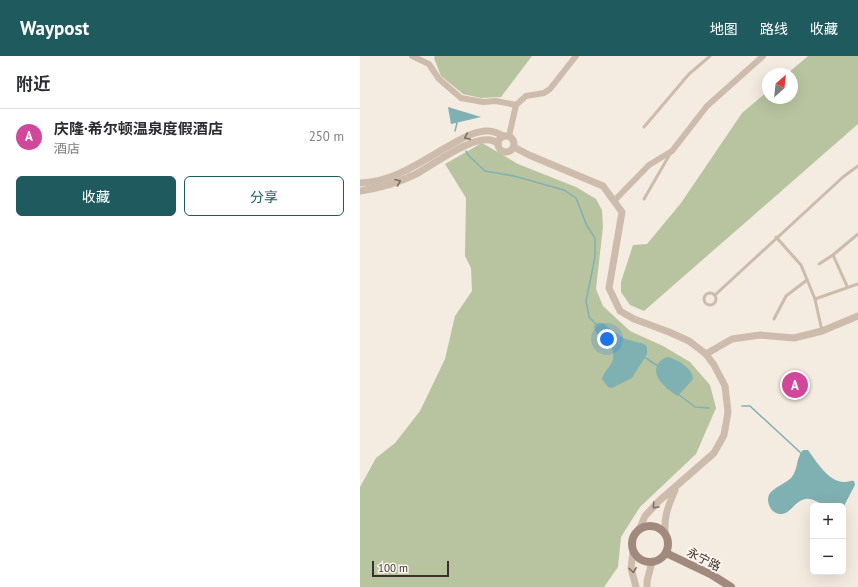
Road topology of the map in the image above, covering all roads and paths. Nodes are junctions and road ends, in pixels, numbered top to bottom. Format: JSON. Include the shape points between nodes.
{"nodes":[{"id":1,"x":412,"y":56,"type":"edge"},
{"id":2,"x":576,"y":56,"type":"edge"},
{"id":3,"x":710,"y":56,"type":"edge"},
{"id":4,"x":763,"y":56,"type":"edge"},
{"id":5,"x":516,"y":106,"type":"junction"},
{"id":6,"x":644,"y":127,"type":"dead end"},
{"id":7,"x":506,"y":136,"type":"junction"},
{"id":8,"x":498,"y":144,"type":"junction"},
{"id":9,"x":514,"y":147,"type":"junction"},
{"id":10,"x":672,"y":151,"type":"junction"},
{"id":11,"x":858,"y":166,"type":"edge"},
{"id":12,"x":360,"y":183,"type":"edge"},
{"id":13,"x":360,"y":191,"type":"edge"},
{"id":14,"x":644,"y":199,"type":"dead end"},
{"id":15,"x":614,"y":200,"type":"junction"},
{"id":16,"x":858,"y":234,"type":"edge"},
{"id":17,"x":776,"y":237,"type":"junction"},
{"id":18,"x":833,"y":255,"type":"junction"},
{"id":19,"x":819,"y":264,"type":"dead end"},
{"id":20,"x":807,"y":280,"type":"junction"},
{"id":21,"x":858,"y":284,"type":"edge"},
{"id":22,"x":847,"y":286,"type":"junction"},
{"id":23,"x":715,"y":295,"type":"junction"},
{"id":24,"x":815,"y":299,"type":"junction"},
{"id":25,"x":858,"y":316,"type":"edge"},
{"id":26,"x":774,"y":319,"type":"dead end"},
{"id":27,"x":822,"y":331,"type":"junction"},
{"id":28,"x":706,"y":354,"type":"junction"},
{"id":29,"x":675,"y":488,"type":"junction"},
{"id":30,"x":640,"y":528,"type":"junction"},
{"id":31,"x":665,"y":534,"type":"junction"},
{"id":32,"x":633,"y":552,"type":"junction"},
{"id":33,"x":664,"y":555,"type":"junction"},
{"id":34,"x":652,"y":562,"type":"junction"},
{"id":35,"x":636,"y":587,"type":"edge"},
{"id":36,"x":647,"y":587,"type":"edge"},
{"id":37,"x":722,"y":587,"type":"edge"},
{"id":38,"x":731,"y":587,"type":"edge"}],
"edges":[{"from":1,"to":5,"type":"street","via":[[429,64],[439,79],[461,98],[483,102],[496,100]]},
{"from":2,"to":5,"type":"street","via":[[550,89],[544,93],[526,96]]},
{"from":3,"to":6,"type":"lane","via":[[689,74]]},
{"from":4,"to":10,"type":"street","via":[[707,106]]},
{"from":5,"to":7,"type":"street"},
{"from":7,"to":8,"type":"street","via":[[499,139]]},
{"from":7,"to":9,"type":"street","via":[[514,142]]},
{"from":7,"to":12,"type":"street","one_way":true,"via":[[490,131],[476,132],[402,173]]},
{"from":8,"to":9,"type":"street","via":[[505,152]]},
{"from":13,"to":8,"type":"street","one_way":true,"via":[[395,183],[416,174],[473,142],[489,139]]},
{"from":9,"to":15,"type":"street","via":[[603,186]]},
{"from":10,"to":14,"type":"lane"},
{"from":10,"to":15,"type":"street","via":[[649,165]]},
{"from":11,"to":17,"type":"lane"},
{"from":15,"to":28,"type":"street","via":[[622,212],[609,288],[620,311],[689,341]]},
{"from":16,"to":18,"type":"lane"},
{"from":17,"to":20,"type":"lane","via":[[801,265]]},
{"from":17,"to":23,"type":"lane"},
{"from":18,"to":19,"type":"lane"},
{"from":18,"to":22,"type":"lane"},
{"from":20,"to":24,"type":"lane"},
{"from":20,"to":26,"type":"lane","via":[[786,296]]},
{"from":21,"to":22,"type":"lane"},
{"from":22,"to":24,"type":"lane"},
{"from":23,"to":23,"type":"lane","via":[[706,295],[706,304],[714,304],[717,299]]},
{"from":24,"to":27,"type":"lane"},
{"from":25,"to":27,"type":"street"},
{"from":27,"to":28,"type":"street","via":[[794,338],[760,335],[732,338]]},
{"from":28,"to":29,"type":"street","via":[[725,386],[728,412],[724,435],[714,453]]},
{"from":29,"to":30,"type":"street","one_way":true,"via":[[659,501]]},
{"from":29,"to":31,"type":"street","via":[[664,521]]},
{"from":30,"to":31,"type":"main road","via":[[656,527]]},
{"from":30,"to":32,"type":"main road","via":[[631,542]]},
{"from":31,"to":33,"type":"main road","via":[[668,544]]},
{"from":32,"to":34,"type":"main road","via":[[641,560]]},
{"from":32,"to":35,"type":"street","one_way":true,"via":[[631,568]]},
{"from":33,"to":34,"type":"main road"},
{"from":33,"to":37,"type":"main road","name":"永宁路"},
{"from":33,"to":38,"type":"main road","name":"永宁路","via":[[712,575]]},
{"from":34,"to":36,"type":"street"}]}
